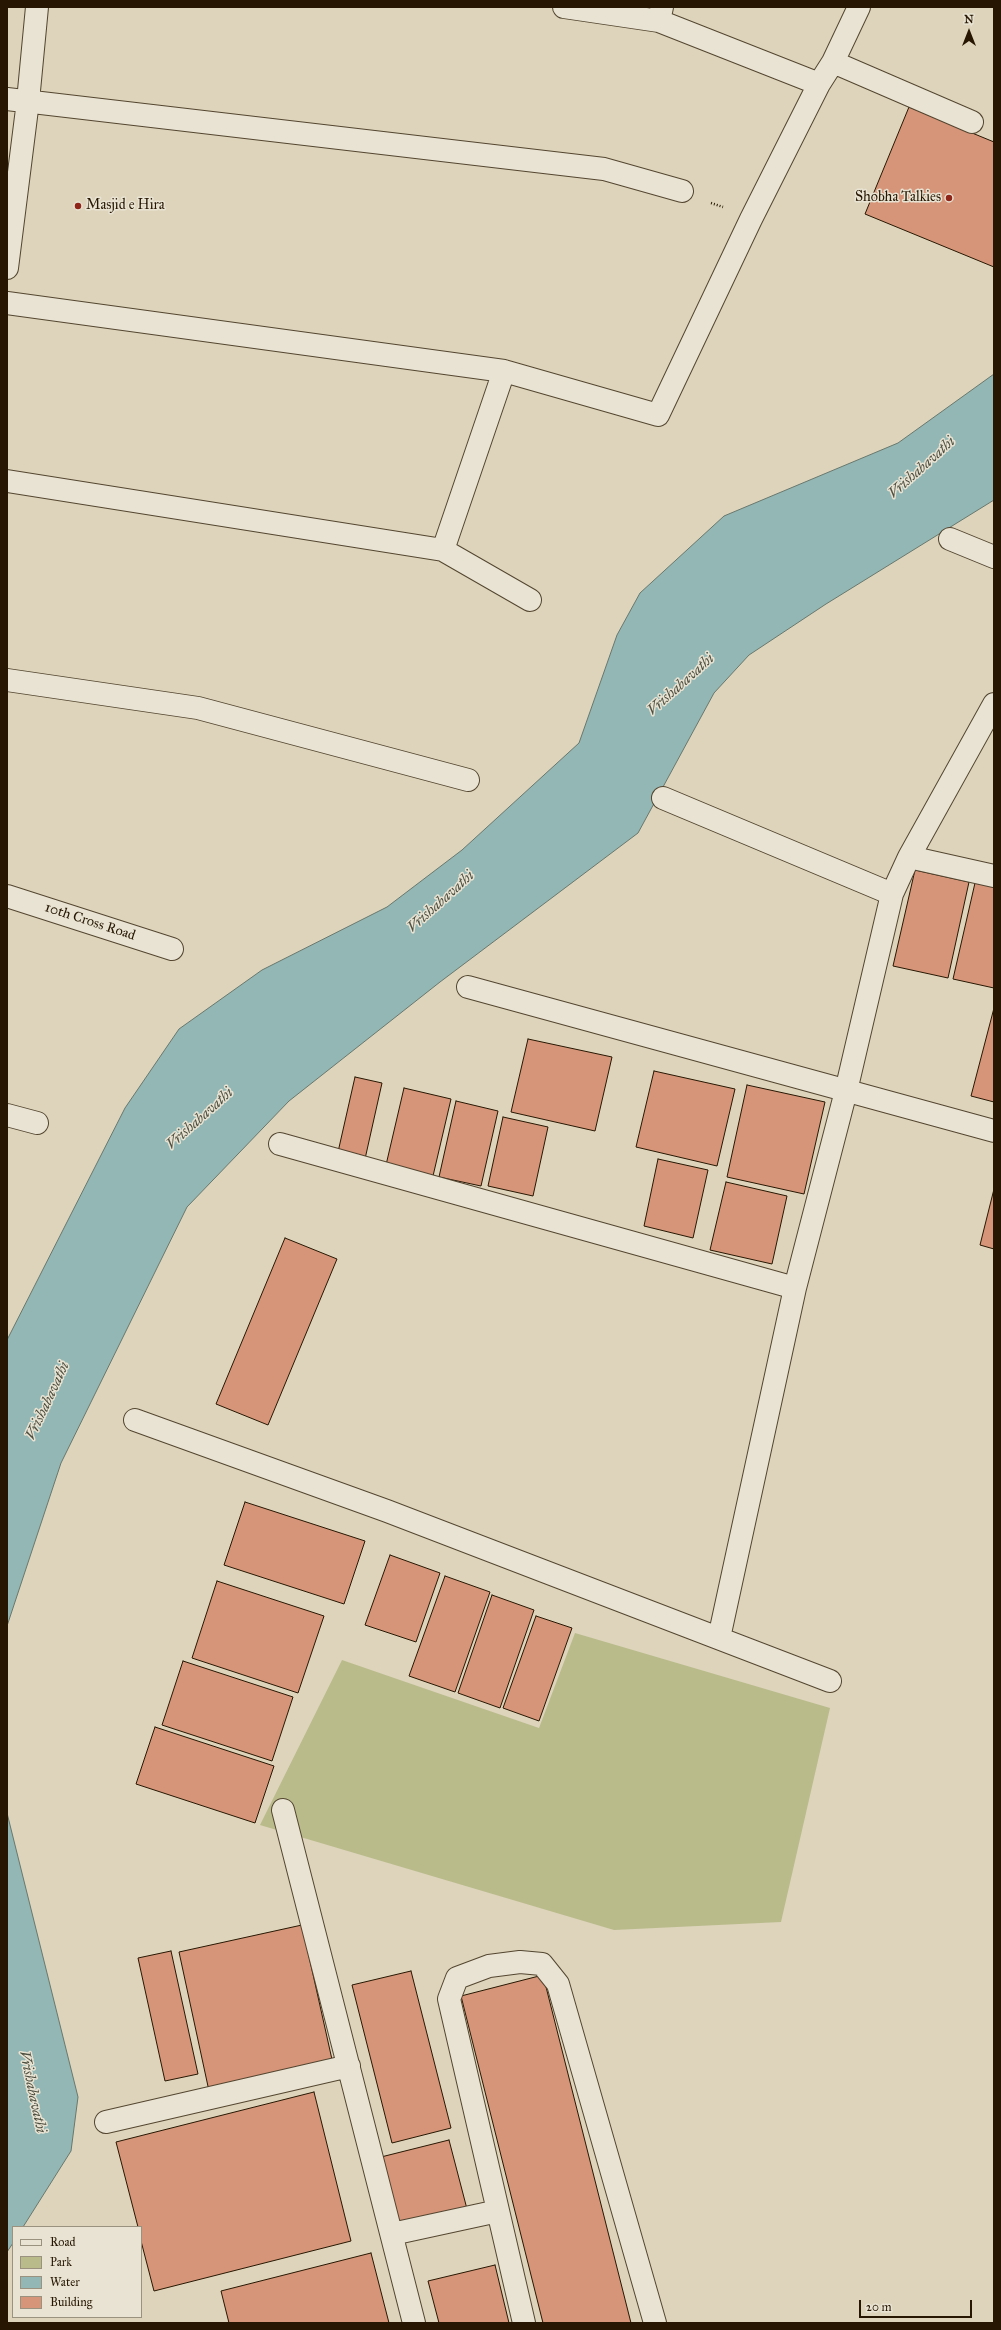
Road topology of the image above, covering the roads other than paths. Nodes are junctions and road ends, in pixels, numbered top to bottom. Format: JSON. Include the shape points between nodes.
{"nodes":[{"id":1,"x":37,"y":7,"type":"edge"},
{"id":2,"x":564,"y":7,"type":"edge"},
{"id":3,"x":859,"y":7,"type":"edge"},
{"id":4,"x":660,"y":14,"type":"edge"},
{"id":5,"x":833,"y":62,"type":"junction"},
{"id":6,"x":819,"y":84,"type":"junction"},
{"id":7,"x":17,"y":100,"type":"edge"},
{"id":8,"x":972,"y":122,"type":"dead end"},
{"id":9,"x":682,"y":191,"type":"road end"},
{"id":10,"x":7,"y":268,"type":"edge"},
{"id":11,"x":7,"y":303,"type":"edge"},
{"id":12,"x":504,"y":371,"type":"junction"},
{"id":13,"x":7,"y":481,"type":"edge"},
{"id":14,"x":950,"y":539,"type":"dead end"},
{"id":15,"x":443,"y":550,"type":"junction"},
{"id":16,"x":994,"y":557,"type":"edge"},
{"id":17,"x":530,"y":600,"type":"dead end"},
{"id":18,"x":7,"y":680,"type":"edge"},
{"id":19,"x":994,"y":704,"type":"edge"},
{"id":20,"x":468,"y":780,"type":"dead end"},
{"id":21,"x":663,"y":798,"type":"dead end"},
{"id":22,"x":909,"y":857,"type":"junction"},
{"id":23,"x":994,"y":876,"type":"edge"},
{"id":24,"x":892,"y":894,"type":"junction"},
{"id":25,"x":7,"y":896,"type":"edge"},
{"id":26,"x":172,"y":949,"type":"dead end"},
{"id":27,"x":468,"y":987,"type":"dead end"},
{"id":28,"x":846,"y":1090,"type":"junction"},
{"id":29,"x":7,"y":1114,"type":"edge"},
{"id":30,"x":37,"y":1123,"type":"dead end"},
{"id":31,"x":994,"y":1130,"type":"edge"},
{"id":32,"x":280,"y":1144,"type":"dead end"},
{"id":33,"x":795,"y":1288,"type":"junction"},
{"id":34,"x":135,"y":1420,"type":"dead end"},
{"id":35,"x":719,"y":1638,"type":"junction"},
{"id":36,"x":830,"y":1681,"type":"dead end"},
{"id":37,"x":283,"y":1810,"type":"dead end"},
{"id":38,"x":349,"y":2066,"type":"junction"},
{"id":39,"x":106,"y":2122,"type":"dead end"},
{"id":40,"x":498,"y":2211,"type":"junction"},
{"id":41,"x":392,"y":2234,"type":"junction"},
{"id":42,"x":414,"y":2323,"type":"edge"},
{"id":43,"x":524,"y":2323,"type":"edge"},
{"id":44,"x":655,"y":2323,"type":"edge"}],
"edges":[{"from":1,"to":7,"type":"street"},
{"from":2,"to":4,"type":"street"},
{"from":3,"to":5,"type":"street"},
{"from":4,"to":6,"type":"street"},
{"from":5,"to":6,"type":"street"},
{"from":5,"to":8,"type":"street"},
{"from":6,"to":12,"type":"street","via":[[751,219],[658,415]]},
{"from":7,"to":9,"type":"street","via":[[604,169]]},
{"from":7,"to":10,"type":"street"},
{"from":11,"to":12,"type":"street"},
{"from":12,"to":15,"type":"street"},
{"from":13,"to":15,"type":"street"},
{"from":14,"to":16,"type":"street"},
{"from":15,"to":17,"type":"street"},
{"from":18,"to":20,"type":"street","via":[[198,708]]},
{"from":19,"to":22,"type":"street"},
{"from":21,"to":24,"type":"street"},
{"from":22,"to":23,"type":"street"},
{"from":22,"to":24,"type":"street"},
{"from":24,"to":28,"type":"street"},
{"from":25,"to":26,"type":"street","name":"10th Cross Road"},
{"from":27,"to":28,"type":"street"},
{"from":28,"to":31,"type":"street"},
{"from":28,"to":33,"type":"street"},
{"from":29,"to":30,"type":"street"},
{"from":32,"to":33,"type":"street"},
{"from":33,"to":35,"type":"street"},
{"from":34,"to":35,"type":"street","via":[[387,1511]]},
{"from":35,"to":36,"type":"street"},
{"from":37,"to":38,"type":"street"},
{"from":38,"to":39,"type":"street"},
{"from":38,"to":41,"type":"street"},
{"from":40,"to":41,"type":"street"},
{"from":40,"to":43,"type":"street"},
{"from":40,"to":44,"type":"street","via":[[449,1999],[457,1978],[489,1966],[520,1962],[542,1964],[558,1984]]},
{"from":41,"to":42,"type":"street"}]}
